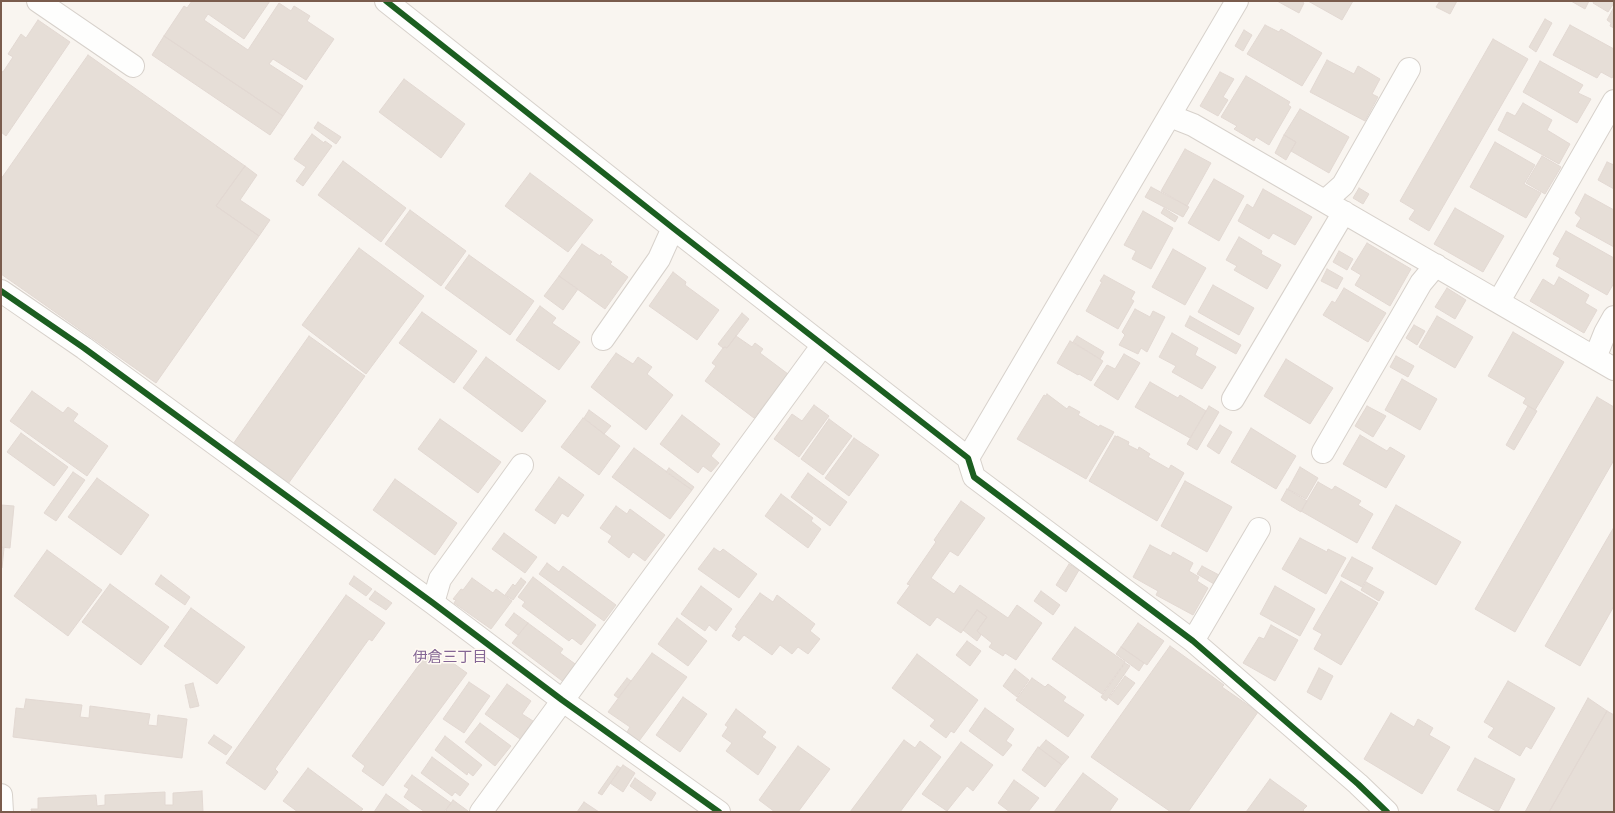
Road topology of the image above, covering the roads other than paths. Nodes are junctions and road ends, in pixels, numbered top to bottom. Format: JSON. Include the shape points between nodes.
{"nodes":[{"id":1,"x":38,"y":1,"type":"edge"},
{"id":2,"x":386,"y":1,"type":"edge"},
{"id":3,"x":1237,"y":1,"type":"edge"},
{"id":4,"x":133,"y":66,"type":"dead end"},
{"id":5,"x":1409,"y":70,"type":"dead end"},
{"id":6,"x":1614,"y":101,"type":"edge"},
{"id":7,"x":1170,"y":116,"type":"junction"},
{"id":8,"x":1334,"y":207,"type":"junction"},
{"id":9,"x":672,"y":228,"type":"junction"},
{"id":10,"x":1436,"y":265,"type":"junction"},
{"id":11,"x":1,"y":291,"type":"edge"},
{"id":12,"x":1499,"y":301,"type":"junction"},
{"id":13,"x":1614,"y":317,"type":"edge"},
{"id":14,"x":603,"y":339,"type":"dead end"},
{"id":15,"x":822,"y":346,"type":"junction"},
{"id":16,"x":1595,"y":358,"type":"junction"},
{"id":17,"x":1614,"y":369,"type":"edge"},
{"id":18,"x":1233,"y":399,"type":"dead end"},
{"id":19,"x":1323,"y":452,"type":"dead end"},
{"id":20,"x":968,"y":458,"type":"junction"},
{"id":21,"x":522,"y":465,"type":"dead end"},
{"id":22,"x":1259,"y":529,"type":"dead end"},
{"id":23,"x":433,"y":603,"type":"junction"},
{"id":24,"x":1193,"y":641,"type":"junction"},
{"id":25,"x":562,"y":700,"type":"junction"},
{"id":26,"x":1,"y":795,"type":"edge"},
{"id":27,"x":2,"y":812,"type":"edge"},
{"id":28,"x":481,"y":812,"type":"edge"},
{"id":29,"x":719,"y":812,"type":"edge"},
{"id":30,"x":1387,"y":812,"type":"edge"}],
"edges":[{"from":1,"to":4,"type":"street"},
{"from":2,"to":9,"type":"street"},
{"from":3,"to":7,"type":"street"},
{"from":5,"to":8,"type":"street","via":[[1343,185]]},
{"from":6,"to":12,"type":"street"},
{"from":7,"to":8,"type":"street","via":[[1193,125]]},
{"from":7,"to":20,"type":"street"},
{"from":8,"to":10,"type":"street"},
{"from":8,"to":18,"type":"street"},
{"from":9,"to":14,"type":"street","via":[[660,259]]},
{"from":9,"to":15,"type":"street"},
{"from":10,"to":12,"type":"street"},
{"from":10,"to":19,"type":"street","via":[[1421,283]]},
{"from":11,"to":23,"type":"street","via":[[84,348]]},
{"from":12,"to":16,"type":"street"},
{"from":13,"to":16,"type":"street"},
{"from":15,"to":20,"type":"street"},
{"from":15,"to":25,"type":"street"},
{"from":16,"to":17,"type":"street"},
{"from":20,"to":24,"type":"street","via":[[974,477]]},
{"from":21,"to":23,"type":"street","via":[[440,579]]},
{"from":22,"to":24,"type":"street"},
{"from":23,"to":25,"type":"street"},
{"from":24,"to":30,"type":"street"},
{"from":25,"to":28,"type":"street"},
{"from":25,"to":29,"type":"street"},
{"from":26,"to":27,"type":"street"}]}
